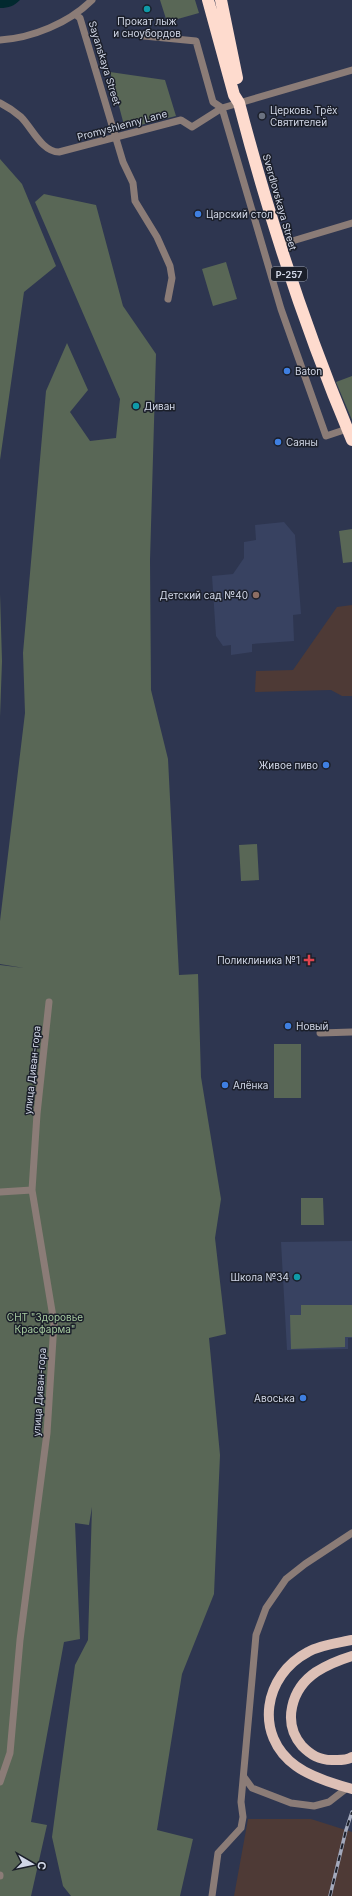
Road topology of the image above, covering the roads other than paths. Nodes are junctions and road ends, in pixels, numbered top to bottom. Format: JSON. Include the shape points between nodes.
{"nodes":[{"id":1,"x":92,"y":0,"type":"edge"},
{"id":2,"x":208,"y":0,"type":"edge"},
{"id":3,"x":221,"y":0,"type":"edge"},
{"id":4,"x":75,"y":14,"type":"junction"},
{"id":5,"x":144,"y":36,"type":"dead end"},
{"id":6,"x":0,"y":40,"type":"edge"},
{"id":7,"x":352,"y":70,"type":"edge"},
{"id":8,"x":0,"y":103,"type":"edge"},
{"id":9,"x":239,"y":103,"type":"junction"},
{"id":10,"x":222,"y":108,"type":"junction"},
{"id":11,"x":117,"y":137,"type":"junction"},
{"id":12,"x":352,"y":223,"type":"edge"},
{"id":13,"x":279,"y":245,"type":"junction"},
{"id":14,"x":168,"y":299,"type":"dead end"},
{"id":15,"x":350,"y":435,"type":"edge"},
{"id":16,"x":49,"y":1002,"type":"dead end"},
{"id":17,"x":352,"y":1032,"type":"edge"},
{"id":18,"x":320,"y":1033,"type":"dead end"},
{"id":19,"x":32,"y":1190,"type":"junction"},
{"id":20,"x":0,"y":1192,"type":"edge"},
{"id":21,"x":352,"y":1533,"type":"edge"},
{"id":22,"x":352,"y":1640,"type":"edge"},
{"id":23,"x":352,"y":1656,"type":"edge"},
{"id":24,"x":352,"y":1757,"type":"edge"},
{"id":25,"x":244,"y":1777,"type":"junction"},
{"id":26,"x":0,"y":1782,"type":"edge"},
{"id":27,"x":350,"y":1789,"type":"edge"},
{"id":28,"x":212,"y":1896,"type":"edge"}],
"edges":[{"from":1,"to":4,"type":"street"},
{"from":2,"to":9,"type":"highway","name":"Sverdlovskaya Street","via":[[234,95]]},
{"from":3,"to":9,"type":"highway","name":"Sverdlovskaya Street","number":"Р-257","via":[[240,93]]},
{"from":4,"to":6,"type":"street","via":[[55,25],[19,38]]},
{"from":4,"to":11,"type":"street","name":"Sayanskaya Street","via":[[80,18]]},
{"from":5,"to":10,"type":"street","via":[[196,41],[213,102]]},
{"from":7,"to":9,"type":"street","name":"Promyshlenny Lane"},
{"from":8,"to":11,"type":"street","name":"Promyshlenny Lane","via":[[22,118],[53,152]]},
{"from":9,"to":10,"type":"street","name":"Promyshlenny Lane"},
{"from":9,"to":13,"type":"highway","name":"Sverdlovskaya Street","number":"Р-257"},
{"from":10,"to":11,"type":"street","name":"Promyshlenny Lane","via":[[192,127],[181,120]]},
{"from":10,"to":15,"type":"street","via":[[281,309],[326,436]]},
{"from":11,"to":14,"type":"street","name":"Sayanskaya Street","via":[[123,162],[133,183],[135,201],[157,236],[170,266],[172,278]]},
{"from":12,"to":13,"type":"street"},
{"from":13,"to":15,"type":"highway","name":"Sverdlovskaya Street","number":"Р-257","via":[[310,336]]},
{"from":16,"to":19,"type":"street","name":"улица Диван-гора"},
{"from":17,"to":18,"type":"street"},
{"from":19,"to":20,"type":"street"},
{"from":19,"to":26,"type":"street","name":"улица Диван-гора","via":[[54,1323],[47,1433],[20,1640],[10,1753]]},
{"from":21,"to":25,"type":"street","via":[[286,1579],[266,1608],[256,1634]]},
{"from":22,"to":27,"type":"main road","via":[[308,1651],[282,1673],[271,1694],[269,1713],[271,1732],[287,1758],[308,1773]]},
{"from":23,"to":24,"type":"main road","via":[[314,1673],[300,1688],[292,1705],[290,1725],[297,1740],[308,1752],[322,1760],[347,1760]]},
{"from":25,"to":27,"type":"street","via":[[252,1788],[291,1803],[314,1806],[329,1802]]},
{"from":25,"to":28,"type":"street","via":[[241,1828],[218,1853]]}]}
